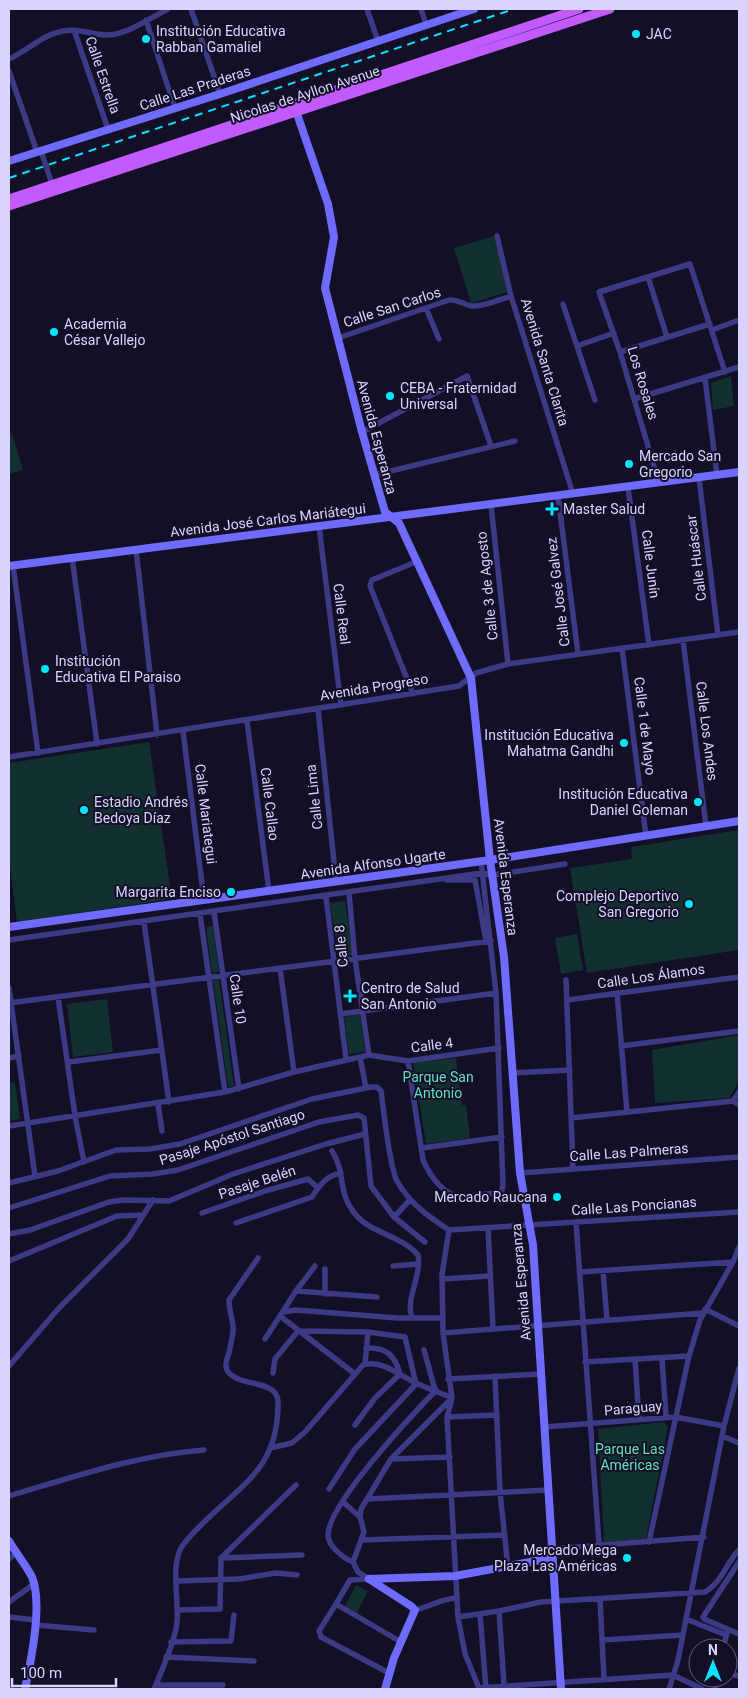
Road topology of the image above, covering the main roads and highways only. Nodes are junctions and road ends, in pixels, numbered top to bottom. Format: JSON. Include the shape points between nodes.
{"nodes":[{"id":1,"x":579,"y":9,"type":"edge"},
{"id":2,"x":610,"y":9,"type":"edge"},
{"id":3,"x":295,"y":108,"type":"junction"},
{"id":4,"x":53,"y":188,"type":"junction"},
{"id":5,"x":9,"y":198,"type":"edge"},
{"id":6,"x":9,"y":206,"type":"edge"}],
"edges":[{"from":1,"to":3,"type":"main road","name":"Nicolas de Ayllon Avenue"},
{"from":2,"to":3,"type":"main road","name":"Nicolas de Ayllon Avenue"},
{"from":3,"to":4,"type":"main road","name":"Nicolas de Ayllon Avenue"},
{"from":4,"to":5,"type":"main road","name":"Nicolas de Ayllon Avenue"},
{"from":4,"to":6,"type":"main road","name":"Nicolas de Ayllon Avenue"}]}
